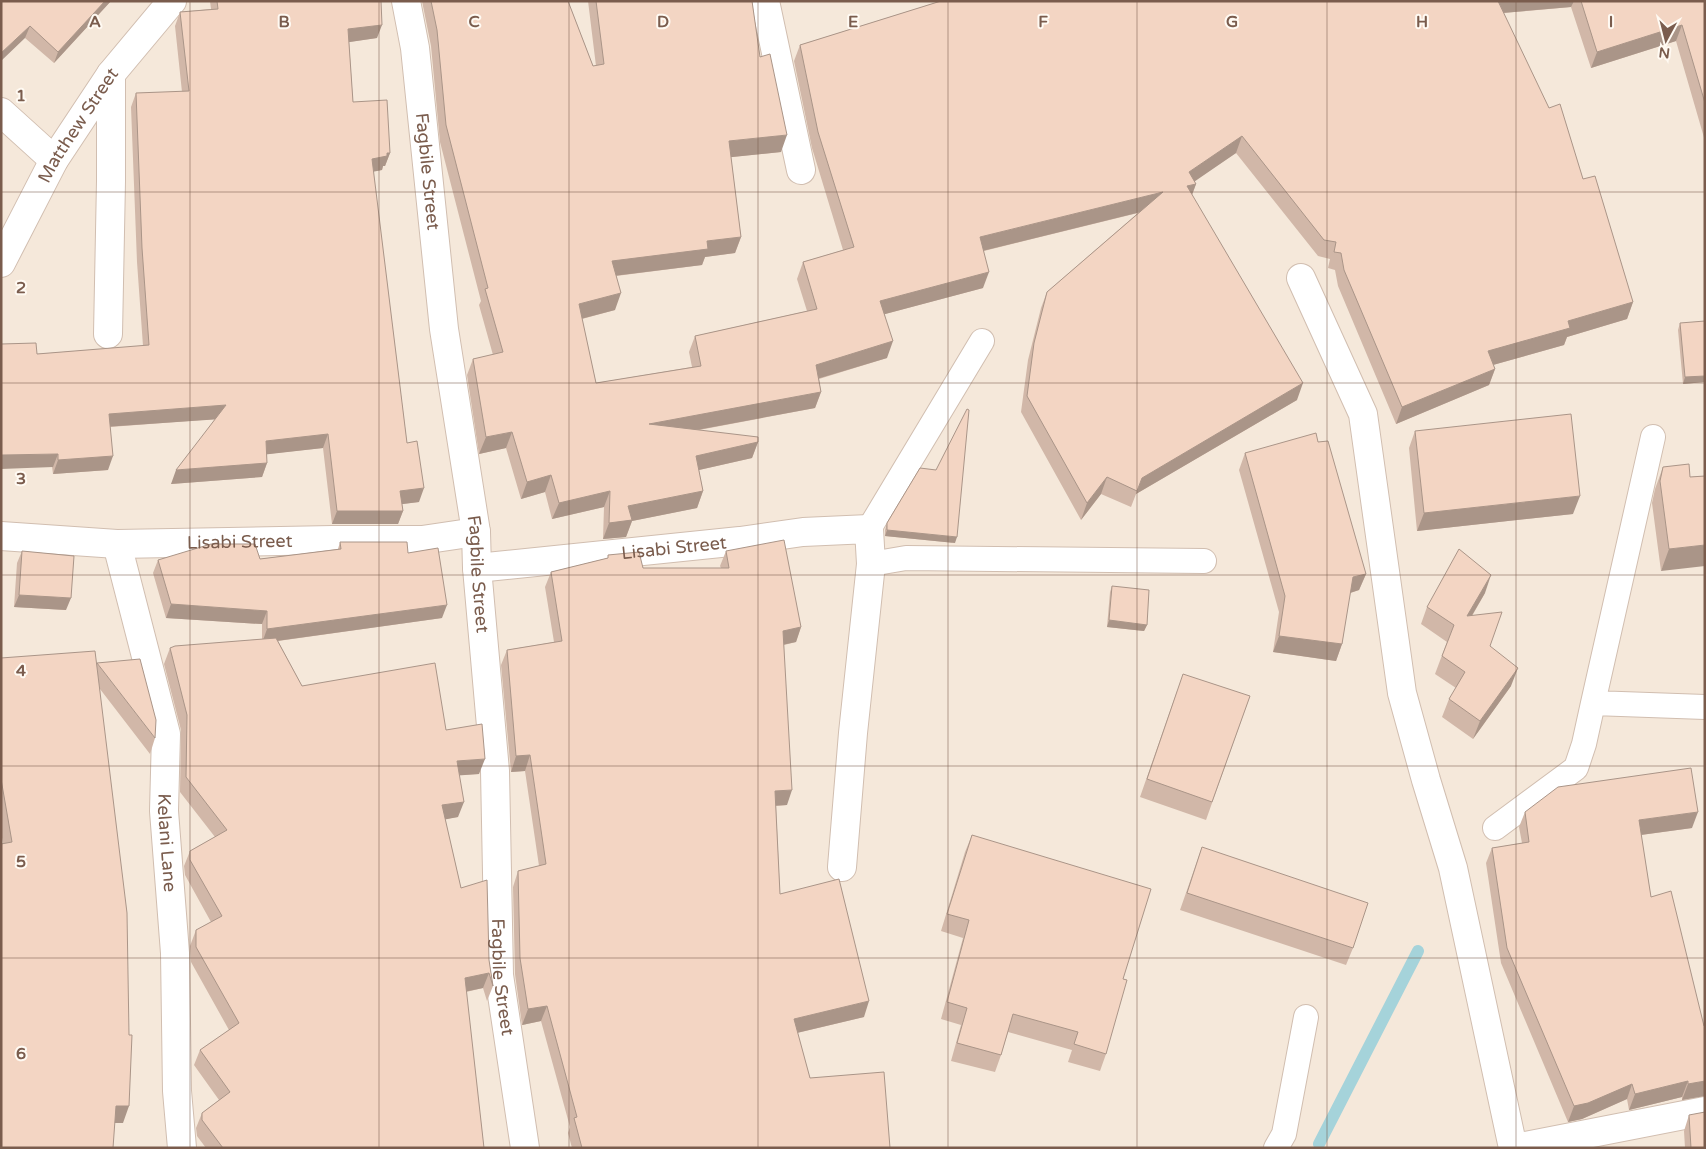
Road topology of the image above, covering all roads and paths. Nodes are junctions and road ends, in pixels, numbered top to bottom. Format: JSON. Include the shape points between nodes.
{"nodes":[{"id":1,"x":172,"y":1,"type":"edge"},
{"id":2,"x":406,"y":1,"type":"edge"},
{"id":3,"x":765,"y":1,"type":"edge"},
{"id":4,"x":111,"y":74,"type":"junction"},
{"id":5,"x":1,"y":112,"type":"edge"},
{"id":6,"x":54,"y":160,"type":"junction"},
{"id":7,"x":801,"y":170,"type":"dead end"},
{"id":8,"x":1,"y":263,"type":"edge"},
{"id":9,"x":1301,"y":278,"type":"dead end"},
{"id":10,"x":108,"y":334,"type":"dead end"},
{"id":11,"x":982,"y":341,"type":"dead end"},
{"id":12,"x":1653,"y":437,"type":"dead end"},
{"id":13,"x":869,"y":529,"type":"junction"},
{"id":14,"x":476,"y":532,"type":"junction"},
{"id":15,"x":1,"y":536,"type":"edge"},
{"id":16,"x":117,"y":544,"type":"junction"},
{"id":17,"x":1204,"y":561,"type":"dead end"},
{"id":18,"x":871,"y":564,"type":"junction"},
{"id":19,"x":477,"y":568,"type":"junction"},
{"id":20,"x":1593,"y":703,"type":"junction"},
{"id":21,"x":1705,"y":707,"type":"edge"},
{"id":22,"x":1494,"y":828,"type":"dead end"},
{"id":23,"x":842,"y":867,"type":"dead end"},
{"id":24,"x":1306,"y":1017,"type":"dead end"},
{"id":25,"x":1705,"y":1111,"type":"edge"},
{"id":26,"x":182,"y":1148,"type":"edge"},
{"id":27,"x":525,"y":1148,"type":"edge"},
{"id":28,"x":1276,"y":1148,"type":"edge"},
{"id":29,"x":1514,"y":1148,"type":"edge"}],
"edges":[{"from":1,"to":4,"type":"street","name":"Matthew Street"},
{"from":2,"to":14,"type":"street","name":"Fagbile Street","via":[[415,48],[444,328]]},
{"from":3,"to":7,"type":"street"},
{"from":4,"to":6,"type":"street","name":"Matthew Street"},
{"from":4,"to":10,"type":"street"},
{"from":5,"to":6,"type":"street"},
{"from":6,"to":8,"type":"street","name":"Matthew Street"},
{"from":9,"to":29,"type":"street","via":[[1363,414],[1402,693],[1452,868]]},
{"from":11,"to":13,"type":"lane"},
{"from":12,"to":20,"type":"lane"},
{"from":13,"to":18,"type":"street"},
{"from":13,"to":19,"type":"street","name":"Lisabi Street","via":[[803,532]]},
{"from":14,"to":16,"type":"street","name":"Lisabi Street","via":[[422,540]]},
{"from":14,"to":19,"type":"street","name":"Fagbile Street"},
{"from":15,"to":16,"type":"street","name":"Lisabi Street"},
{"from":16,"to":26,"type":"street","name":"Kelani Lane","via":[[166,734],[164,811],[175,953],[177,1091]]},
{"from":17,"to":18,"type":"lane","via":[[906,558]]},
{"from":18,"to":23,"type":"street"},
{"from":19,"to":27,"type":"street","name":"Fagbile Street","via":[[495,772],[499,975]]},
{"from":20,"to":21,"type":"lane"},
{"from":20,"to":22,"type":"lane","via":[[1576,768]]},
{"from":24,"to":28,"type":"lane","via":[[1284,1134]]},
{"from":25,"to":29,"type":"street"}]}
